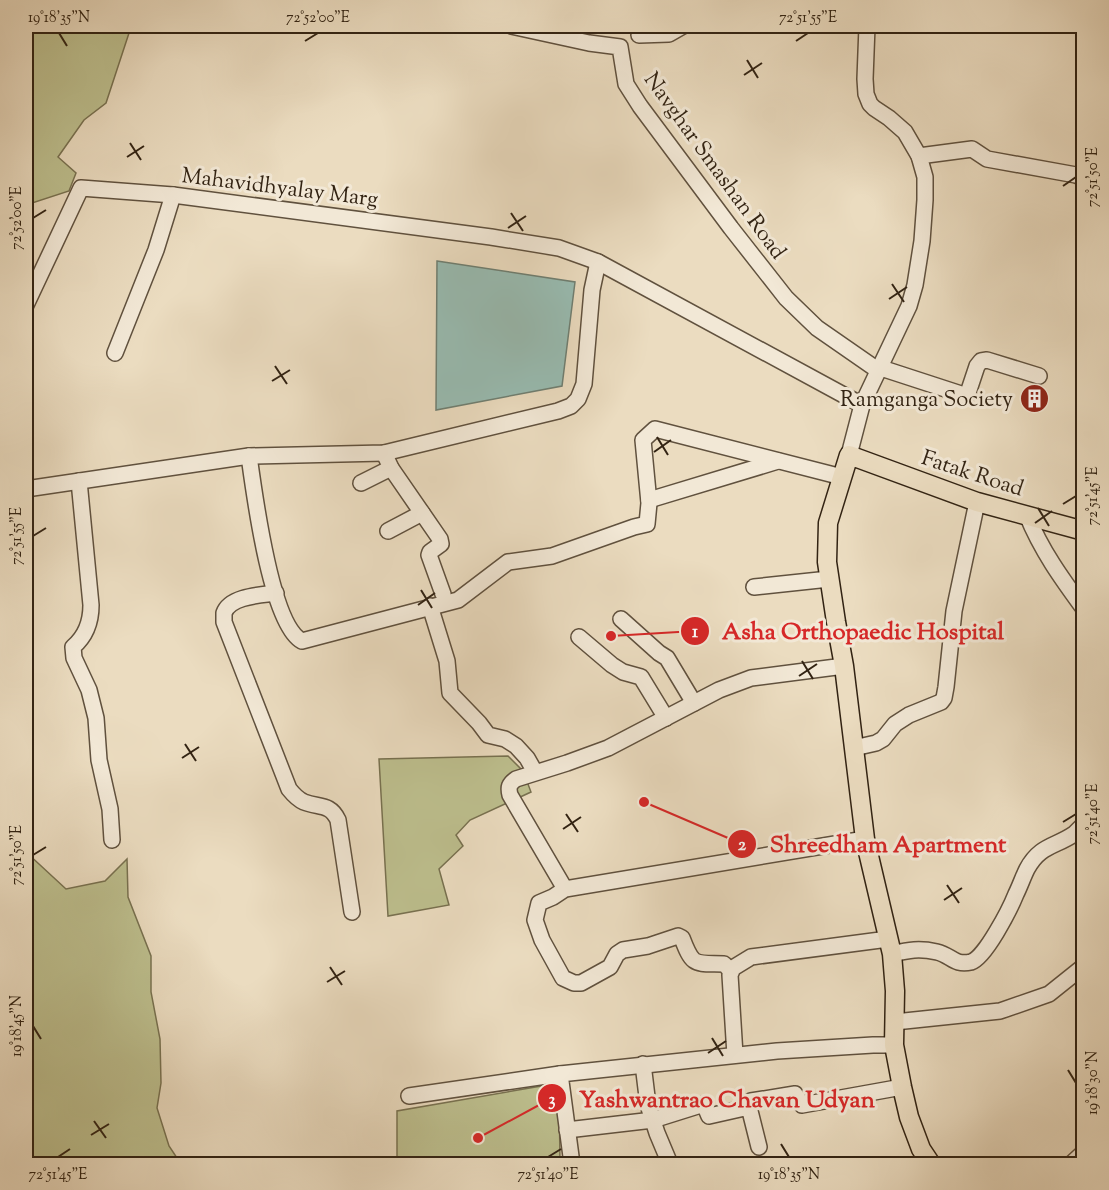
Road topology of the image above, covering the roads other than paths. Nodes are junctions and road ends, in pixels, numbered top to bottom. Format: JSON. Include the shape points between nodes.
{"nodes":[{"id":1,"x":511,"y":26,"type":"edge"},
{"id":2,"x":683,"y":26,"type":"edge"},
{"id":3,"x":867,"y":26,"type":"edge"},
{"id":4,"x":637,"y":30,"type":"edge"},
{"id":5,"x":620,"y":47,"type":"junction"},
{"id":6,"x":919,"y":156,"type":"junction"},
{"id":7,"x":1083,"y":178,"type":"edge"},
{"id":8,"x":173,"y":195,"type":"junction"},
{"id":9,"x":598,"y":262,"type":"junction"},
{"id":10,"x":26,"y":305,"type":"edge"},
{"id":11,"x":115,"y":353,"type":"dead end"},
{"id":12,"x":880,"y":370,"type":"junction"},
{"id":13,"x":1040,"y":376,"type":"dead end"},
{"id":14,"x":862,"y":405,"type":"junction"},
{"id":15,"x":384,"y":453,"type":"junction"},
{"id":16,"x":849,"y":455,"type":"junction"},
{"id":17,"x":249,"y":456,"type":"junction"},
{"id":18,"x":780,"y":461,"type":"junction"},
{"id":19,"x":391,"y":468,"type":"junction"},
{"id":20,"x":842,"y":477,"type":"junction"},
{"id":21,"x":79,"y":482,"type":"junction"},
{"id":22,"x":361,"y":483,"type":"dead end"},
{"id":23,"x":26,"y":489,"type":"edge"},
{"id":24,"x":649,"y":500,"type":"junction"},
{"id":25,"x":977,"y":502,"type":"junction"},
{"id":26,"x":423,"y":513,"type":"junction"},
{"id":27,"x":1027,"y":515,"type":"junction"},
{"id":28,"x":388,"y":531,"type":"dead end"},
{"id":29,"x":1083,"y":531,"type":"edge"},
{"id":30,"x":829,"y":579,"type":"junction"},
{"id":31,"x":754,"y":586,"type":"dead end"},
{"id":32,"x":1078,"y":592,"type":"edge"},
{"id":33,"x":276,"y":593,"type":"junction"},
{"id":34,"x":443,"y":594,"type":"dead end"},
{"id":35,"x":430,"y":606,"type":"junction"},
{"id":36,"x":1083,"y":609,"type":"edge"},
{"id":37,"x":621,"y":619,"type":"dead end"},
{"id":38,"x":579,"y":637,"type":"dead end"},
{"id":39,"x":844,"y":666,"type":"junction"},
{"id":40,"x":694,"y":703,"type":"junction"},
{"id":41,"x":666,"y":718,"type":"junction"},
{"id":42,"x":854,"y":748,"type":"junction"},
{"id":43,"x":535,"y":772,"type":"junction"},
{"id":44,"x":1083,"y":824,"type":"edge"},
{"id":45,"x":865,"y":838,"type":"junction"},
{"id":46,"x":112,"y":840,"type":"dead end"},
{"id":47,"x":566,"y":889,"type":"junction"},
{"id":48,"x":352,"y":912,"type":"dead end"},
{"id":49,"x":890,"y":946,"type":"junction"},
{"id":50,"x":1083,"y":966,"type":"edge"},
{"id":51,"x":731,"y":971,"type":"junction"},
{"id":52,"x":895,"y":1022,"type":"junction"},
{"id":53,"x":894,"y":1045,"type":"junction"},
{"id":54,"x":735,"y":1055,"type":"junction"},
{"id":55,"x":643,"y":1064,"type":"junction"},
{"id":56,"x":560,"y":1074,"type":"junction"},
{"id":57,"x":902,"y":1087,"type":"junction"},
{"id":58,"x":409,"y":1096,"type":"dead end"},
{"id":59,"x":749,"y":1107,"type":"junction"},
{"id":60,"x":653,"y":1120,"type":"junction"},
{"id":61,"x":567,"y":1130,"type":"junction"},
{"id":62,"x":759,"y":1147,"type":"dead end"},
{"id":63,"x":1083,"y":1152,"type":"edge"},
{"id":64,"x":572,"y":1164,"type":"edge"},
{"id":65,"x":670,"y":1164,"type":"edge"},
{"id":66,"x":931,"y":1164,"type":"edge"},
{"id":67,"x":1071,"y":1164,"type":"edge"}],
"edges":[{"from":1,"to":5,"type":"street"},
{"from":2,"to":4,"type":"street","via":[[669,33]]},
{"from":3,"to":6,"type":"street","via":[[866,94],[874,108],[905,132]]},
{"from":4,"to":5,"type":"street","via":[[632,41]]},
{"from":5,"to":12,"type":"street","name":"Navghar Smashan Road","via":[[626,84],[640,106],[786,298],[817,328]]},
{"from":6,"to":7,"type":"street","via":[[972,149],[987,159]]},
{"from":6,"to":12,"type":"street","via":[[926,200],[915,285]]},
{"from":8,"to":9,"type":"street","name":"Mahavidhyalay Marg","via":[[491,237],[559,248]]},
{"from":8,"to":10,"type":"street","name":"Mahavidhyalay Marg","via":[[81,188]]},
{"from":8,"to":11,"type":"street"},
{"from":9,"to":14,"type":"street","name":"Mahavidhyalay Marg"},
{"from":9,"to":15,"type":"street","via":[[584,384],[571,406]]},
{"from":12,"to":13,"type":"street","name":"Navghar Smashan Road","via":[[967,396],[981,361]]},
{"from":12,"to":14,"type":"street"},
{"from":14,"to":16,"type":"street"},
{"from":15,"to":17,"type":"street"},
{"from":15,"to":19,"type":"street"},
{"from":16,"to":20,"type":"main road"},
{"from":16,"to":25,"type":"main road","name":"Fatak Road"},
{"from":17,"to":21,"type":"street"},
{"from":17,"to":33,"type":"street","via":[[260,529]]},
{"from":18,"to":20,"type":"street"},
{"from":18,"to":24,"type":"street"},
{"from":18,"to":24,"type":"street","via":[[655,429],[643,440]]},
{"from":19,"to":22,"type":"street"},
{"from":19,"to":26,"type":"street"},
{"from":20,"to":30,"type":"main road","via":[[828,523]]},
{"from":21,"to":23,"type":"street"},
{"from":21,"to":46,"type":"street","via":[[91,618],[82,640],[73,647],[74,658],[89,690],[96,718]]},
{"from":24,"to":35,"type":"street","via":[[647,524],[552,556],[508,562],[458,600]]},
{"from":25,"to":27,"type":"main road","name":"Fatak Road"},
{"from":25,"to":42,"type":"street","via":[[954,611],[944,698],[895,724],[876,743]]},
{"from":26,"to":28,"type":"street"},
{"from":26,"to":34,"type":"street","via":[[440,539],[441,544],[429,555]]},
{"from":27,"to":29,"type":"main road","name":"Fatak Road"},
{"from":27,"to":32,"type":"street","via":[[1047,556]]},
{"from":30,"to":31,"type":"street"},
{"from":30,"to":39,"type":"main road"},
{"from":32,"to":36,"type":"street"},
{"from":33,"to":35,"type":"street","via":[[289,629],[302,640]]},
{"from":33,"to":48,"type":"street","via":[[238,599],[224,613],[224,622],[289,789],[302,802],[335,813]]},
{"from":35,"to":43,"type":"street","via":[[447,661],[450,693],[488,735],[516,746]]},
{"from":37,"to":40,"type":"street","via":[[667,658]]},
{"from":38,"to":41,"type":"street","via":[[612,666],[641,677]]},
{"from":39,"to":40,"type":"street","via":[[751,678]]},
{"from":39,"to":42,"type":"main road"},
{"from":40,"to":41,"type":"street"},
{"from":41,"to":43,"type":"street","via":[[608,748]]},
{"from":42,"to":45,"type":"main road"},
{"from":43,"to":47,"type":"street","via":[[516,779],[508,788]]},
{"from":44,"to":49,"type":"street","via":[[1074,834],[1035,857],[985,951],[974,961],[960,963],[940,952]]},
{"from":45,"to":47,"type":"street"},
{"from":45,"to":49,"type":"main road"},
{"from":47,"to":51,"type":"street","via":[[538,903],[535,920],[542,940],[568,981],[581,983],[610,968],[622,950],[678,936],[693,961],[724,964]]},
{"from":49,"to":51,"type":"street","via":[[751,957]]},
{"from":49,"to":52,"type":"main road"},
{"from":50,"to":52,"type":"street","via":[[1049,994],[1000,1011]]},
{"from":51,"to":54,"type":"street"},
{"from":52,"to":53,"type":"main road"},
{"from":53,"to":54,"type":"street"},
{"from":53,"to":57,"type":"main road"},
{"from":54,"to":55,"type":"street"},
{"from":55,"to":56,"type":"street"},
{"from":55,"to":60,"type":"street"},
{"from":56,"to":58,"type":"street"},
{"from":56,"to":61,"type":"street"},
{"from":57,"to":59,"type":"street","via":[[802,1105],[795,1094],[751,1101]]},
{"from":57,"to":66,"type":"main road","via":[[921,1149]]},
{"from":59,"to":60,"type":"street","via":[[709,1116],[704,1104]]},
{"from":59,"to":62,"type":"street"},
{"from":60,"to":61,"type":"street"},
{"from":60,"to":65,"type":"street"},
{"from":61,"to":64,"type":"street"},
{"from":63,"to":67,"type":"street"}]}
